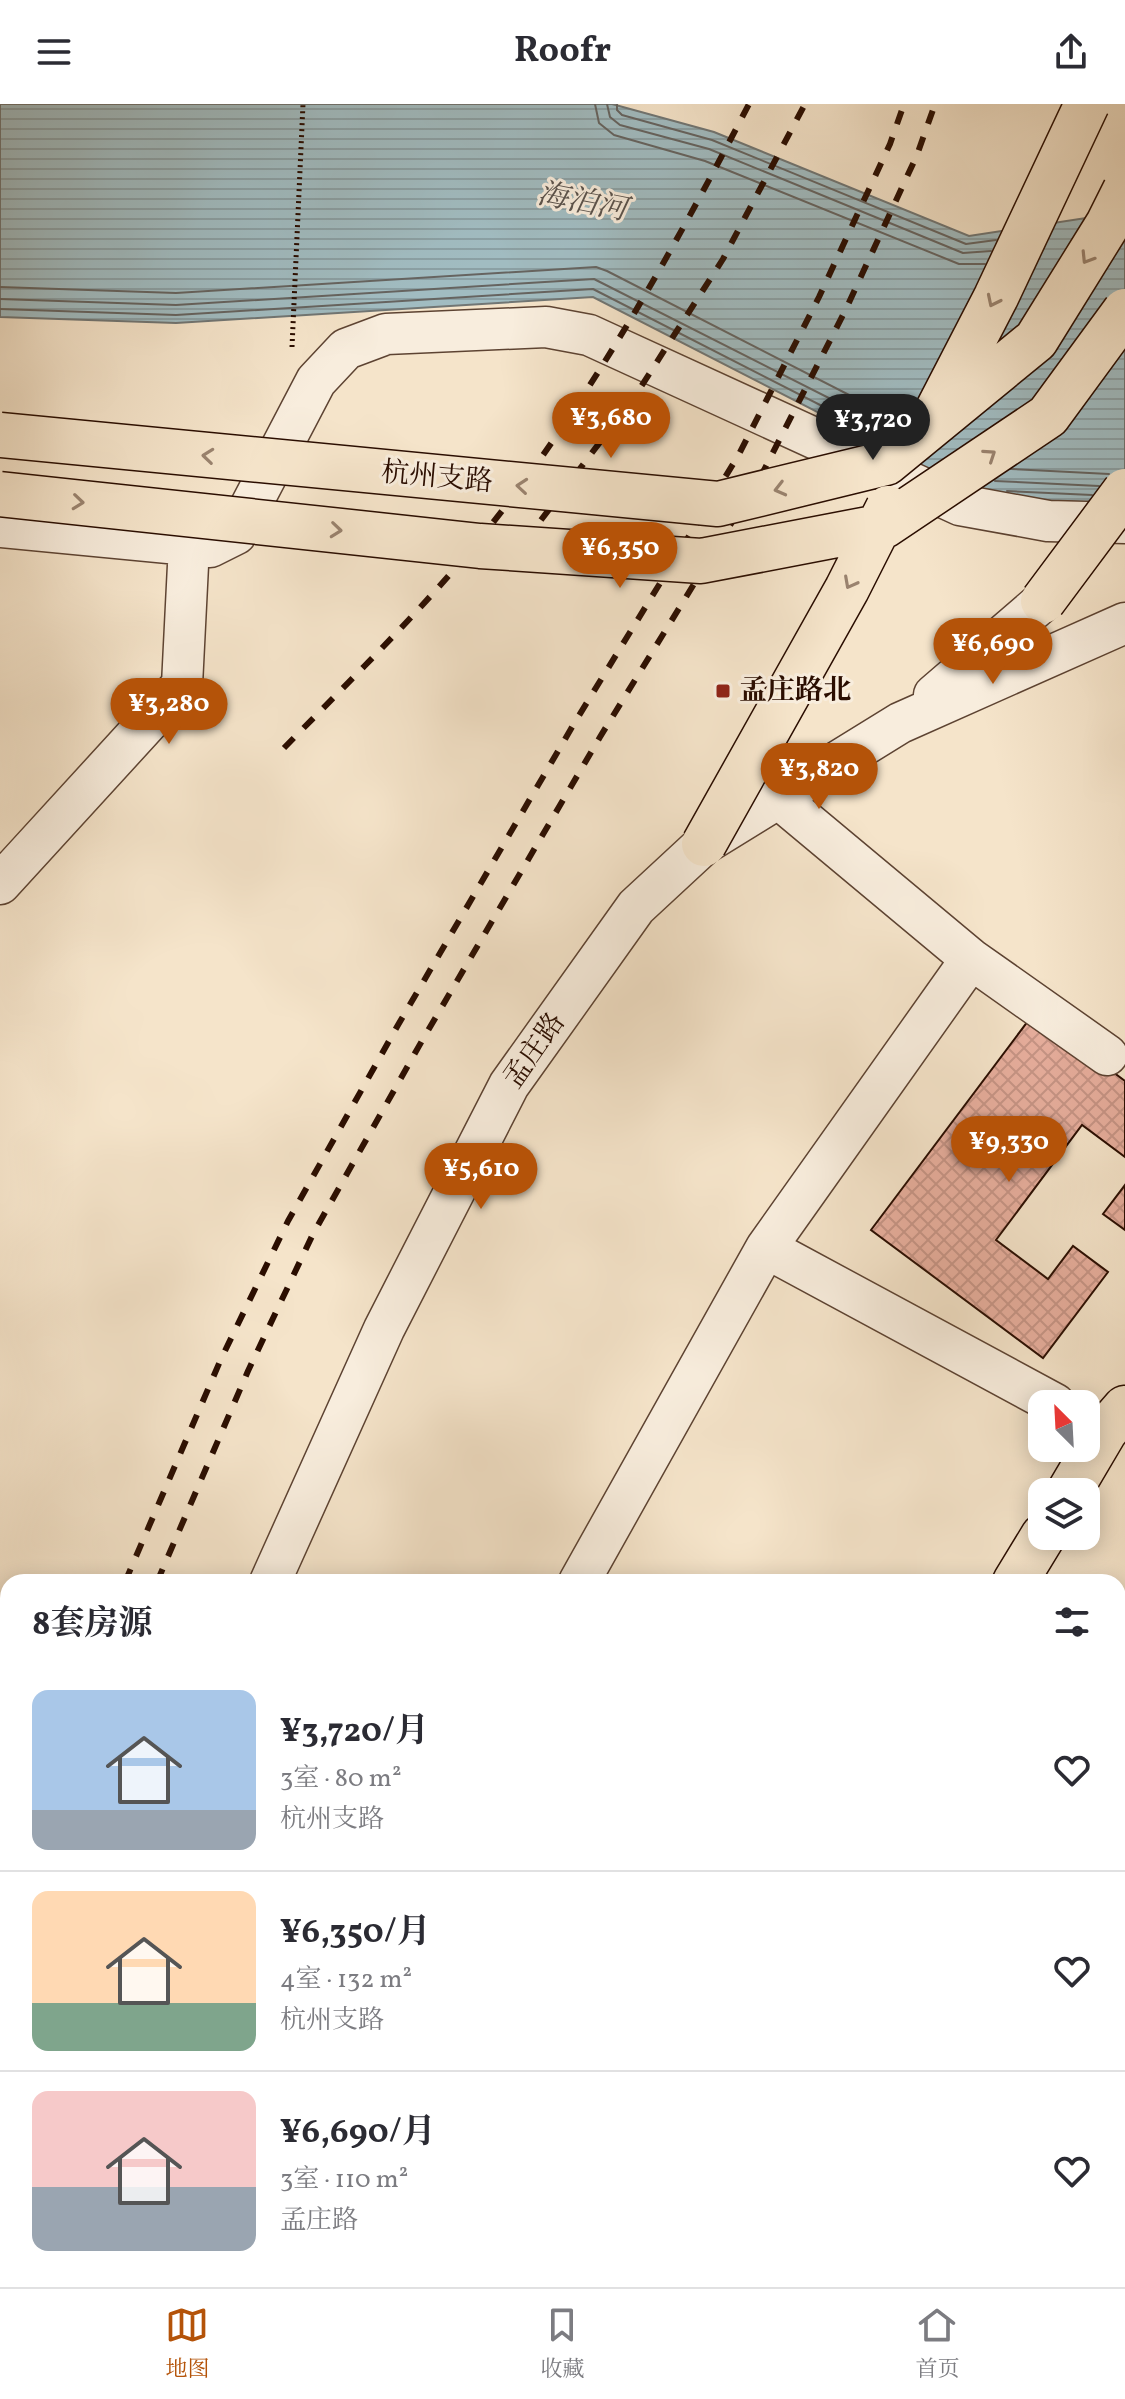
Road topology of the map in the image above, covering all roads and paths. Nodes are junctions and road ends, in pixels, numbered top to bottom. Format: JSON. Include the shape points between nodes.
{"nodes":[{"id":1,"x":303,"y":104,"type":"edge"},
{"id":2,"x":1087,"y":104,"type":"edge"},
{"id":3,"x":1125,"y":190,"type":"edge"},
{"id":4,"x":1125,"y":311,"type":"edge"},
{"id":5,"x":291,"y":357,"type":"dead end"},
{"id":6,"x":0,"y":435,"type":"edge"},
{"id":7,"x":1125,"y":491,"type":"edge"},
{"id":8,"x":0,"y":494,"type":"edge"},
{"id":9,"x":1125,"y":523,"type":"edge"},
{"id":10,"x":0,"y":527,"type":"edge"},
{"id":11,"x":189,"y":545,"type":"junction"},
{"id":12,"x":1043,"y":601,"type":"joint"},
{"id":13,"x":1125,"y":623,"type":"edge"},
{"id":14,"x":900,"y":723,"type":"junction"},
{"id":15,"x":778,"y":798,"type":"junction"},
{"id":16,"x":704,"y":844,"type":"junction"},
{"id":17,"x":0,"y":884,"type":"edge"},
{"id":18,"x":971,"y":959,"type":"junction"},
{"id":19,"x":1107,"y":1055,"type":"dead end"},
{"id":20,"x":766,"y":1248,"type":"junction"},
{"id":21,"x":1029,"y":1390,"type":"edge"},
{"id":22,"x":1105,"y":1420,"type":"edge"},
{"id":23,"x":1076,"y":1478,"type":"edge"},
{"id":24,"x":1034,"y":1550,"type":"edge"},
{"id":25,"x":274,"y":1574,"type":"edge"},
{"id":26,"x":583,"y":1574,"type":"edge"},
{"id":27,"x":1020,"y":1574,"type":"edge"}],
"edges":[{"from":1,"to":5,"type":"path"},
{"from":2,"to":16,"type":"main road","one_way":true,"bridge":true,"via":[[996,297],[847,589]]},
{"from":3,"to":6,"type":"main road","name":"杭州支路","one_way":true,"bridge":true,"via":[[1036,340],[886,463],[718,504]]},
{"from":8,"to":4,"type":"main road","one_way":true,"bridge":true,"via":[[480,546],[701,561],[884,526],[1048,416]]},
{"from":7,"to":12,"type":"main road","bridge":true},
{"from":9,"to":11,"type":"street","via":[[1048,521],[960,505],[589,335],[546,327],[386,334],[346,349],[316,381],[236,534],[210,547]]},
{"from":10,"to":11,"type":"street"},
{"from":11,"to":17,"type":"street","via":[[182,685]]},
{"from":12,"to":14,"type":"street"},
{"from":13,"to":14,"type":"street"},
{"from":14,"to":15,"type":"street","name":"孟庄路"},
{"from":15,"to":16,"type":"street","name":"孟庄路"},
{"from":15,"to":18,"type":"street"},
{"from":16,"to":25,"type":"street","name":"孟庄路","via":[[636,907],[509,1085],[384,1329]]},
{"from":18,"to":19,"type":"street"},
{"from":18,"to":20,"type":"street"},
{"from":20,"to":21,"type":"street"},
{"from":20,"to":26,"type":"street"},
{"from":22,"to":23,"type":"main road"},
{"from":24,"to":27,"type":"main road"}]}
